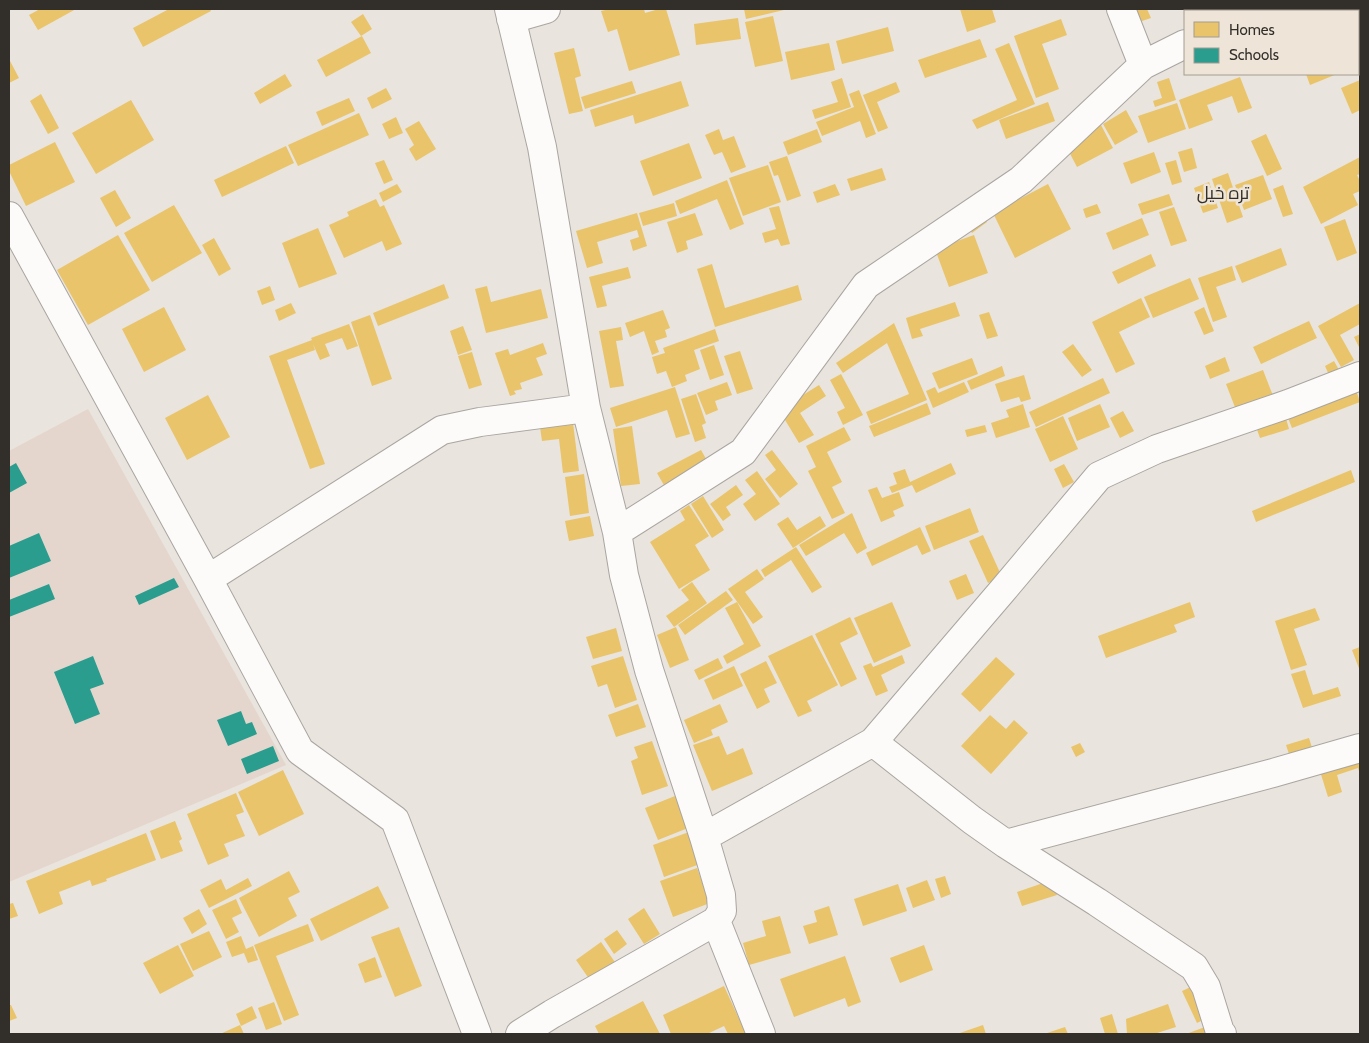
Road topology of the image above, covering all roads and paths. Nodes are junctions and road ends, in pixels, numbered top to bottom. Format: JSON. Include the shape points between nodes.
{"nodes":[{"id":1,"x":546,"y":9,"type":"edge"},
{"id":2,"x":1122,"y":9,"type":"edge"},
{"id":3,"x":510,"y":14,"type":"edge"},
{"id":4,"x":1184,"y":44,"type":"edge"},
{"id":5,"x":1142,"y":65,"type":"junction"},
{"id":6,"x":9,"y":216,"type":"edge"},
{"id":7,"x":1360,"y":376,"type":"edge"},
{"id":8,"x":586,"y":408,"type":"junction"},
{"id":9,"x":617,"y":532,"type":"junction"},
{"id":10,"x":208,"y":579,"type":"junction"},
{"id":11,"x":874,"y":742,"type":"junction"},
{"id":12,"x":1360,"y":748,"type":"edge"},
{"id":13,"x":704,"y":837,"type":"junction"},
{"id":14,"x":1006,"y":844,"type":"junction"},
{"id":15,"x":716,"y":921,"type":"junction"},
{"id":16,"x":477,"y":1034,"type":"edge"},
{"id":17,"x":520,"y":1034,"type":"edge"},
{"id":18,"x":761,"y":1034,"type":"edge"},
{"id":19,"x":1222,"y":1034,"type":"edge"}],
"edges":[{"from":1,"to":3,"type":"street"},
{"from":2,"to":5,"type":"street"},
{"from":3,"to":8,"type":"street","via":[[542,147]]},
{"from":4,"to":5,"type":"street"},
{"from":5,"to":9,"type":"street","via":[[1021,180],[866,285],[743,452]]},
{"from":6,"to":10,"type":"street"},
{"from":7,"to":11,"type":"street","via":[[1157,449],[1098,476]]},
{"from":8,"to":9,"type":"street"},
{"from":8,"to":10,"type":"street","via":[[442,430]]},
{"from":9,"to":13,"type":"street","via":[[624,574],[649,670]]},
{"from":10,"to":16,"type":"street","via":[[300,751],[395,820]]},
{"from":11,"to":13,"type":"street"},
{"from":11,"to":14,"type":"street"},
{"from":12,"to":14,"type":"street"},
{"from":13,"to":15,"type":"street","via":[[721,895],[722,911]]},
{"from":14,"to":19,"type":"street","via":[[1194,968],[1206,987]]},
{"from":15,"to":17,"type":"street"},
{"from":15,"to":18,"type":"street"}]}
